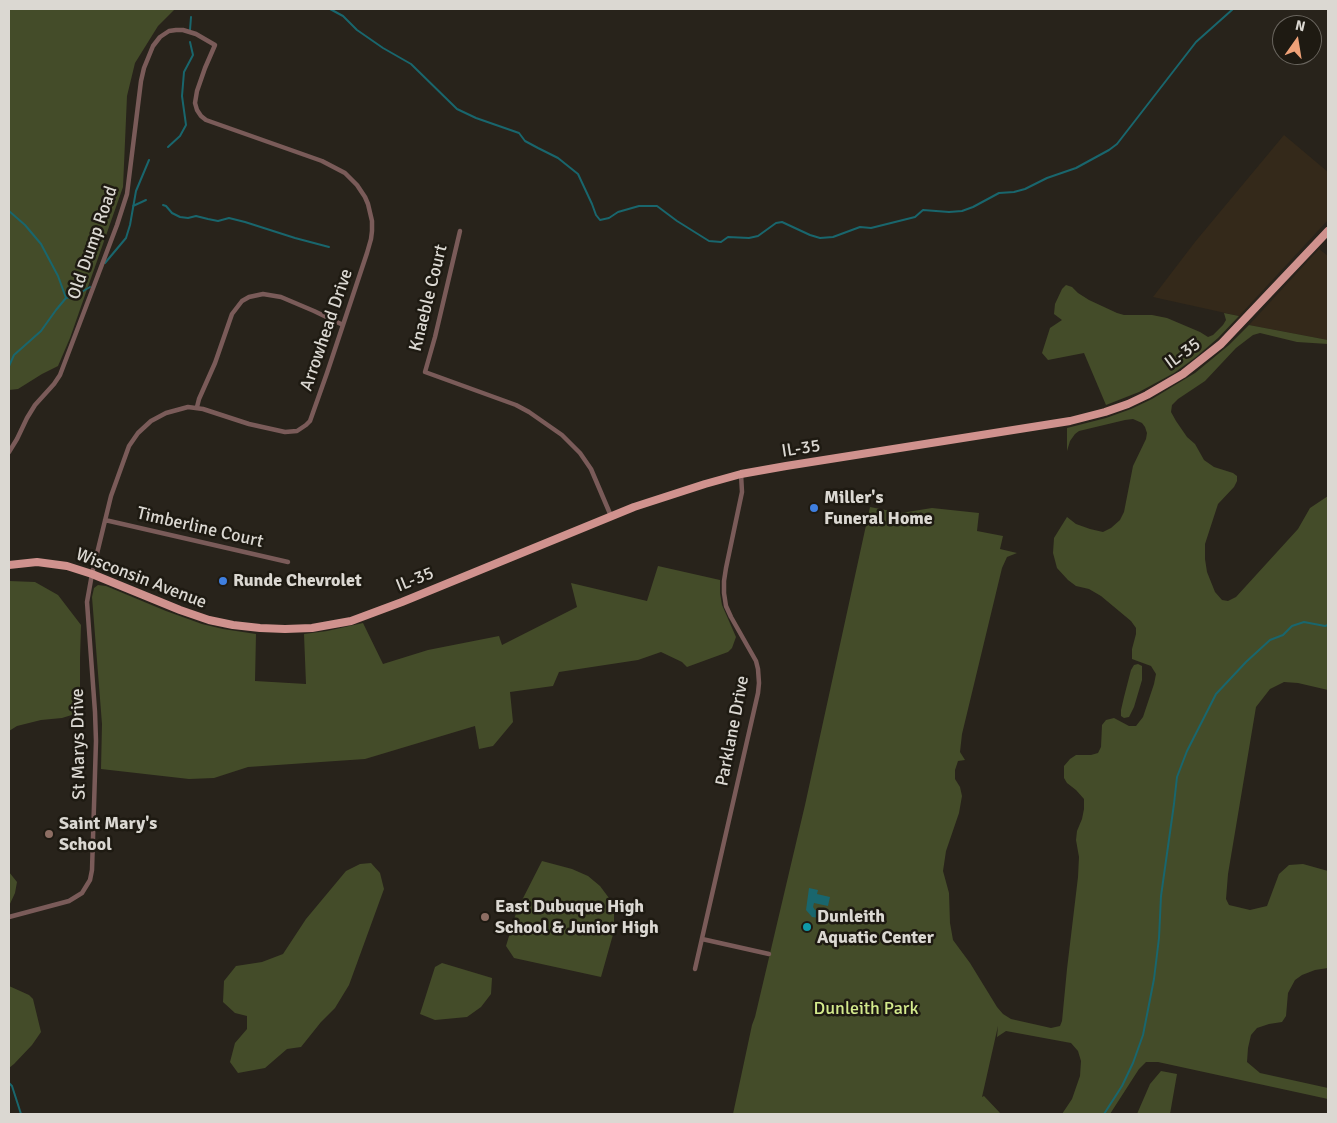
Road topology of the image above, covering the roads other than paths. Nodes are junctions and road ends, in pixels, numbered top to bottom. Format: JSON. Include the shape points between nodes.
{"nodes":[{"id":1,"x":196,"y":34,"type":"joint"},
{"id":2,"x":1328,"y":230,"type":"edge"},
{"id":3,"x":460,"y":231,"type":"dead end"},
{"id":4,"x":343,"y":325,"type":"junction"},
{"id":5,"x":197,"y":407,"type":"junction"},
{"id":6,"x":9,"y":452,"type":"edge"},
{"id":7,"x":741,"y":474,"type":"junction"},
{"id":8,"x":611,"y":516,"type":"junction"},
{"id":9,"x":105,"y":520,"type":"junction"},
{"id":10,"x":288,"y":562,"type":"dead end"},
{"id":11,"x":9,"y":565,"type":"edge"},
{"id":12,"x":92,"y":574,"type":"junction"},
{"id":13,"x":233,"y":625,"type":"joint"},
{"id":14,"x":9,"y":917,"type":"edge"},
{"id":15,"x":702,"y":939,"type":"junction"},
{"id":16,"x":769,"y":954,"type":"dead end"},
{"id":17,"x":695,"y":969,"type":"dead end"}],
"edges":[{"from":1,"to":4,"type":"street","name":"Arrowhead Drive","via":[[215,45],[196,96],[195,103],[201,116],[337,168],[358,185],[366,197],[372,230],[368,252]]},
{"from":1,"to":6,"type":"street","name":"Old Dump Road","via":[[183,30],[169,31],[153,46],[144,68],[127,194],[117,226],[60,375],[35,405]]},
{"from":2,"to":7,"type":"main road","name":"IL-35","via":[[1221,344],[1183,374],[1128,404],[1070,421]]},
{"from":3,"to":8,"type":"street","name":"Knaeble Court","via":[[425,372],[516,405],[562,435],[591,469]]},
{"from":4,"to":5,"type":"street","name":"Arrowhead Drive","via":[[310,421],[302,429],[285,432]]},
{"from":4,"to":5,"type":"street","via":[[281,297],[263,294],[249,297],[232,314]]},
{"from":5,"to":9,"type":"street","name":"Arrowhead Drive","via":[[159,416],[138,433],[129,446]]},
{"from":7,"to":8,"type":"main road","name":"IL-35","via":[[675,492]]},
{"from":7,"to":15,"type":"street","name":"Parklane Drive","via":[[742,492],[724,593],[731,617],[756,661],[759,683]]},
{"from":8,"to":13,"type":"main road","name":"IL-35","via":[[350,621],[285,629]]},
{"from":9,"to":10,"type":"street","name":"Timberline Court"},
{"from":9,"to":12,"type":"street","name":"Arrowhead Drive"},
{"from":11,"to":12,"type":"main road","name":"Wisconsin Avenue","via":[[50,563]]},
{"from":12,"to":13,"type":"main road","name":"Wisconsin Avenue","via":[[194,616]]},
{"from":12,"to":14,"type":"street","name":"St Marys Drive","via":[[86,602],[96,741],[92,873],[82,893],[69,901]]},
{"from":15,"to":16,"type":"street"},
{"from":15,"to":17,"type":"street","name":"Parklane Drive"}]}
